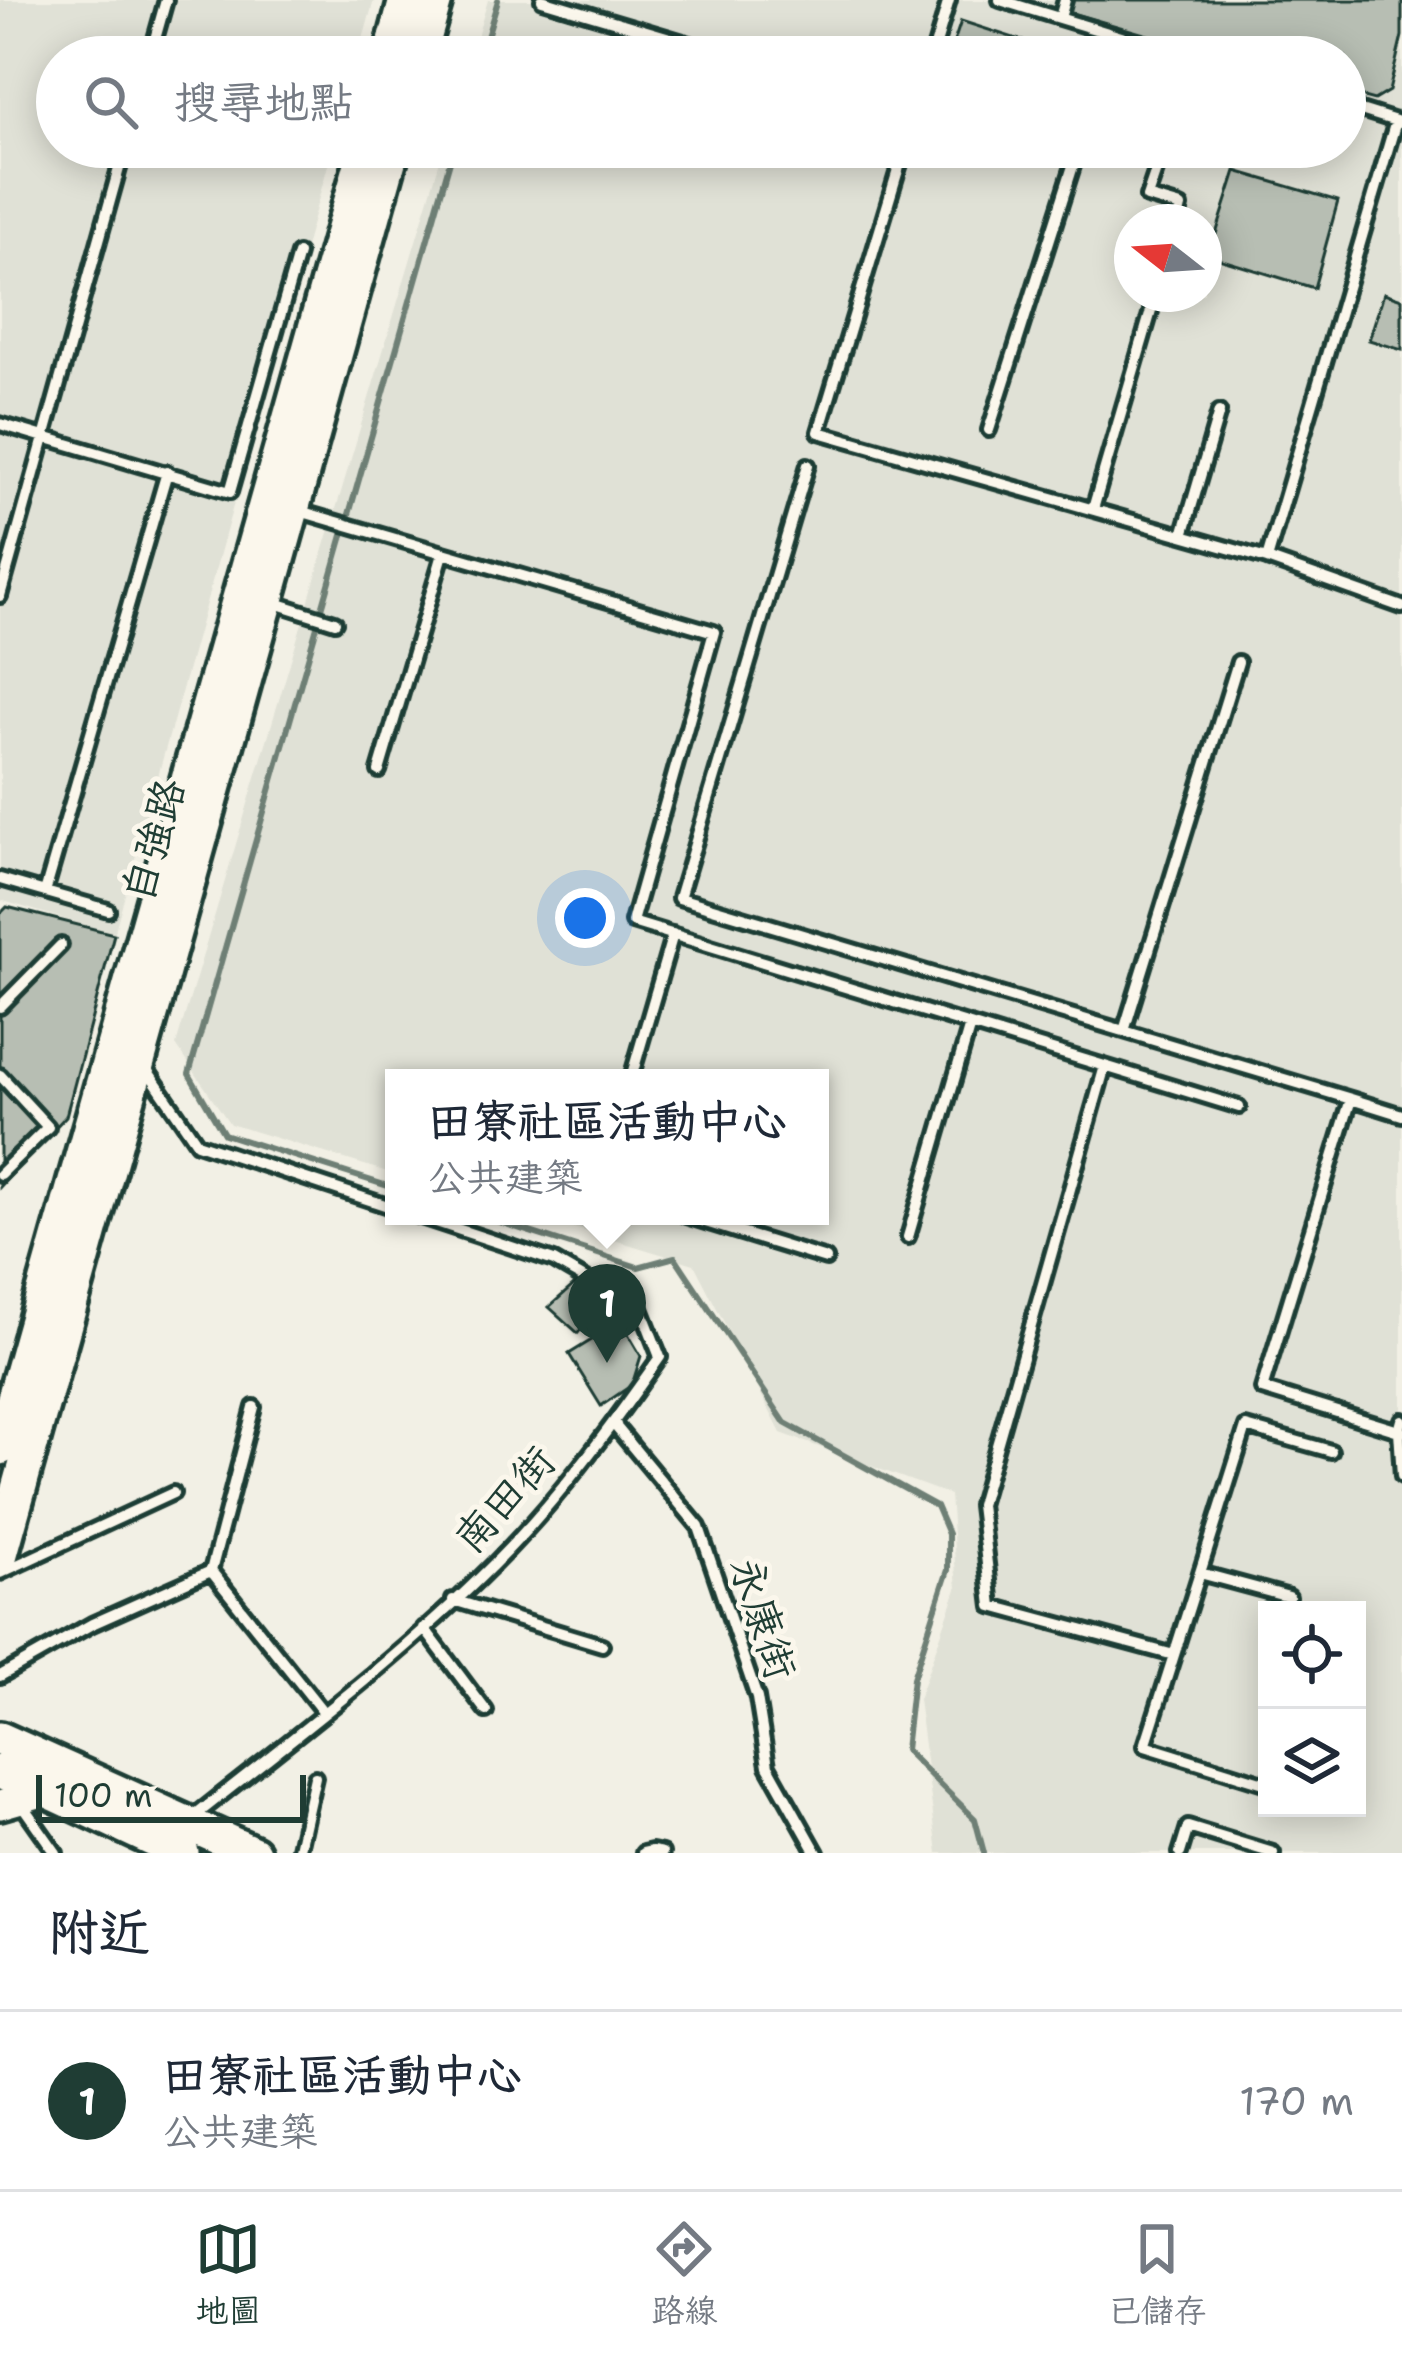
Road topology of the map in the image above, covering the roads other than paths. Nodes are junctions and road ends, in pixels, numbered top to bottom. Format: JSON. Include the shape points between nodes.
{"nodes":[{"id":1,"x":166,"y":0,"type":"edge"},
{"id":2,"x":406,"y":0,"type":"edge"},
{"id":3,"x":435,"y":0,"type":"edge"},
{"id":4,"x":542,"y":0,"type":"edge"},
{"id":5,"x":949,"y":0,"type":"edge"},
{"id":6,"x":1000,"y":0,"type":"edge"},
{"id":7,"x":1065,"y":0,"type":"edge"},
{"id":8,"x":1060,"y":18,"type":"junction"},
{"id":9,"x":1114,"y":35,"type":"joint"},
{"id":10,"x":156,"y":36,"type":"edge"},
{"id":11,"x":397,"y":36,"type":"edge"},
{"id":12,"x":424,"y":36,"type":"edge"},
{"id":13,"x":663,"y":36,"type":"edge"},
{"id":14,"x":938,"y":36,"type":"edge"},
{"id":15,"x":1117,"y":36,"type":"edge"},
{"id":16,"x":1366,"y":112,"type":"edge"},
{"id":17,"x":1399,"y":122,"type":"edge"},
{"id":18,"x":119,"y":168,"type":"edge"},
{"id":19,"x":361,"y":168,"type":"edge"},
{"id":20,"x":386,"y":168,"type":"edge"},
{"id":21,"x":899,"y":168,"type":"edge"},
{"id":22,"x":1072,"y":168,"type":"edge"},
{"id":23,"x":1157,"y":168,"type":"edge"},
{"id":24,"x":1171,"y":204,"type":"edge"},
{"id":25,"x":298,"y":254,"type":"dead end"},
{"id":26,"x":1151,"y":312,"type":"edge"},
{"id":27,"x":1219,"y":412,"type":"dead end"},
{"id":28,"x":0,"y":424,"type":"edge"},
{"id":29,"x":989,"y":430,"type":"dead end"},
{"id":30,"x":45,"y":437,"type":"junction"},
{"id":31,"x":808,"y":465,"type":"dead end"},
{"id":32,"x":166,"y":472,"type":"junction"},
{"id":33,"x":279,"y":506,"type":"junction"},
{"id":34,"x":1093,"y":509,"type":"junction"},
{"id":35,"x":1183,"y":535,"type":"junction"},
{"id":36,"x":443,"y":554,"type":"junction"},
{"id":37,"x":1267,"y":559,"type":"junction"},
{"id":38,"x":0,"y":596,"type":"edge"},
{"id":39,"x":267,"y":601,"type":"junction"},
{"id":40,"x":1402,"y":607,"type":"edge"},
{"id":41,"x":335,"y":622,"type":"dead end"},
{"id":42,"x":1238,"y":662,"type":"dead end"},
{"id":43,"x":379,"y":772,"type":"dead end"},
{"id":44,"x":0,"y":879,"type":"edge"},
{"id":45,"x":45,"y":892,"type":"junction"},
{"id":46,"x":108,"y":910,"type":"dead end"},
{"id":47,"x":673,"y":934,"type":"junction"},
{"id":48,"x":61,"y":946,"type":"dead end"},
{"id":49,"x":0,"y":1007,"type":"edge"},
{"id":50,"x":970,"y":1025,"type":"junction"},
{"id":51,"x":1124,"y":1031,"type":"junction"},
{"id":52,"x":126,"y":1054,"type":"junction"},
{"id":53,"x":1105,"y":1066,"type":"junction"},
{"id":54,"x":634,"y":1069,"type":"edge"},
{"id":55,"x":0,"y":1075,"type":"edge"},
{"id":56,"x":1351,"y":1100,"type":"junction"},
{"id":57,"x":1239,"y":1107,"type":"dead end"},
{"id":58,"x":1402,"y":1115,"type":"edge"},
{"id":59,"x":0,"y":1174,"type":"edge"},
{"id":60,"x":385,"y":1205,"type":"edge"},
{"id":61,"x":445,"y":1225,"type":"edge"},
{"id":62,"x":715,"y":1225,"type":"edge"},
{"id":63,"x":908,"y":1237,"type":"dead end"},
{"id":64,"x":826,"y":1259,"type":"dead end"},
{"id":65,"x":254,"y":1407,"type":"dead end"},
{"id":66,"x":615,"y":1421,"type":"junction"},
{"id":67,"x":1401,"y":1428,"type":"edge"},
{"id":68,"x":0,"y":1448,"type":"edge"},
{"id":69,"x":1330,"y":1451,"type":"dead end"},
{"id":70,"x":1402,"y":1476,"type":"edge"},
{"id":71,"x":173,"y":1493,"type":"dead end"},
{"id":72,"x":0,"y":1558,"type":"edge"},
{"id":73,"x":211,"y":1571,"type":"junction"},
{"id":74,"x":0,"y":1573,"type":"edge"},
{"id":75,"x":1200,"y":1573,"type":"junction"},
{"id":76,"x":1288,"y":1597,"type":"dead end"},
{"id":77,"x":453,"y":1600,"type":"junction"},
{"id":78,"x":424,"y":1628,"type":"junction"},
{"id":79,"x":602,"y":1645,"type":"dead end"},
{"id":80,"x":1174,"y":1655,"type":"junction"},
{"id":81,"x":0,"y":1676,"type":"edge"},
{"id":82,"x":485,"y":1711,"type":"dead end"},
{"id":83,"x":324,"y":1713,"type":"junction"},
{"id":84,"x":0,"y":1739,"type":"edge"},
{"id":85,"x":315,"y":1777,"type":"dead end"},
{"id":86,"x":1258,"y":1781,"type":"edge"},
{"id":87,"x":17,"y":1792,"type":"edge"},
{"id":88,"x":167,"y":1843,"type":"edge"},
{"id":89,"x":56,"y":1853,"type":"edge"},
{"id":90,"x":254,"y":1853,"type":"edge"},
{"id":91,"x":298,"y":1853,"type":"edge"},
{"id":92,"x":817,"y":1853,"type":"edge"},
{"id":93,"x":1180,"y":1853,"type":"edge"},
{"id":94,"x":1273,"y":1853,"type":"edge"}],
"edges":[{"from":1,"to":10,"type":"lane"},
{"from":2,"to":11,"type":"main road"},
{"from":3,"to":12,"type":"main road"},
{"from":4,"to":13,"type":"lane"},
{"from":5,"to":14,"type":"lane"},
{"from":6,"to":8,"type":"lane"},
{"from":7,"to":8,"type":"lane"},
{"from":8,"to":9,"type":"lane"},
{"from":9,"to":15,"type":"lane"},
{"from":16,"to":17,"type":"lane"},
{"from":17,"to":37,"type":"lane"},
{"from":18,"to":30,"type":"lane"},
{"from":19,"to":33,"type":"main road","name":"自強路"},
{"from":20,"to":33,"type":"main road","name":"自強路"},
{"from":21,"to":34,"type":"lane","via":[[819,432]]},
{"from":22,"to":29,"type":"lane"},
{"from":23,"to":24,"type":"lane","via":[[1148,197]]},
{"from":25,"to":32,"type":"lane","via":[[230,492]]},
{"from":26,"to":34,"type":"lane"},
{"from":27,"to":35,"type":"lane"},
{"from":28,"to":30,"type":"lane"},
{"from":30,"to":32,"type":"lane"},
{"from":30,"to":38,"type":"lane"},
{"from":31,"to":51,"type":"lane","via":[[679,898]]},
{"from":32,"to":45,"type":"lane"},
{"from":33,"to":36,"type":"lane"},
{"from":33,"to":39,"type":"main road","name":"自強路"},
{"from":34,"to":35,"type":"lane"},
{"from":35,"to":37,"type":"lane"},
{"from":36,"to":43,"type":"lane"},
{"from":36,"to":47,"type":"lane","via":[[713,632],[632,922]]},
{"from":37,"to":40,"type":"lane"},
{"from":39,"to":41,"type":"lane"},
{"from":39,"to":52,"type":"main road","name":"自強路"},
{"from":42,"to":51,"type":"lane"},
{"from":44,"to":45,"type":"lane"},
{"from":45,"to":46,"type":"lane"},
{"from":47,"to":50,"type":"lane"},
{"from":47,"to":54,"type":"lane"},
{"from":48,"to":49,"type":"lane"},
{"from":50,"to":53,"type":"lane"},
{"from":50,"to":63,"type":"lane"},
{"from":51,"to":56,"type":"lane"},
{"from":52,"to":60,"type":"lane","via":[[197,1142]]},
{"from":52,"to":68,"type":"main road","name":"自強路"},
{"from":52,"to":72,"type":"main road","name":"自強路"},
{"from":53,"to":57,"type":"lane"},
{"from":53,"to":80,"type":"lane","via":[[980,1505],[992,1606]]},
{"from":55,"to":59,"type":"lane","via":[[48,1127]]},
{"from":56,"to":58,"type":"lane"},
{"from":56,"to":67,"type":"lane","via":[[1262,1389]]},
{"from":61,"to":66,"type":"lane","name":"南田街","via":[[638,1300],[660,1358]]},
{"from":62,"to":64,"type":"lane"},
{"from":65,"to":73,"type":"lane"},
{"from":66,"to":77,"type":"lane","name":"南田街","via":[[494,1564]]},
{"from":66,"to":92,"type":"lane","name":"永康街","via":[[699,1527],[757,1698],[767,1766]]},
{"from":67,"to":70,"type":"lane"},
{"from":69,"to":75,"type":"lane","via":[[1246,1427]]},
{"from":71,"to":74,"type":"lane"},
{"from":73,"to":81,"type":"lane"},
{"from":73,"to":83,"type":"lane"},
{"from":75,"to":76,"type":"lane"},
{"from":75,"to":80,"type":"lane"},
{"from":77,"to":78,"type":"lane","name":"南田街"},
{"from":77,"to":79,"type":"lane"},
{"from":78,"to":82,"type":"lane"},
{"from":78,"to":83,"type":"lane","name":"南田街"},
{"from":80,"to":86,"type":"lane","via":[[1145,1747]]},
{"from":83,"to":88,"type":"lane","name":"南田街"},
{"from":84,"to":88,"type":"main road"},
{"from":85,"to":91,"type":"lane"},
{"from":87,"to":88,"type":"main road"},
{"from":87,"to":89,"type":"lane"},
{"from":88,"to":90,"type":"main road"},
{"from":93,"to":94,"type":"lane","via":[[1188,1827]]}]}
